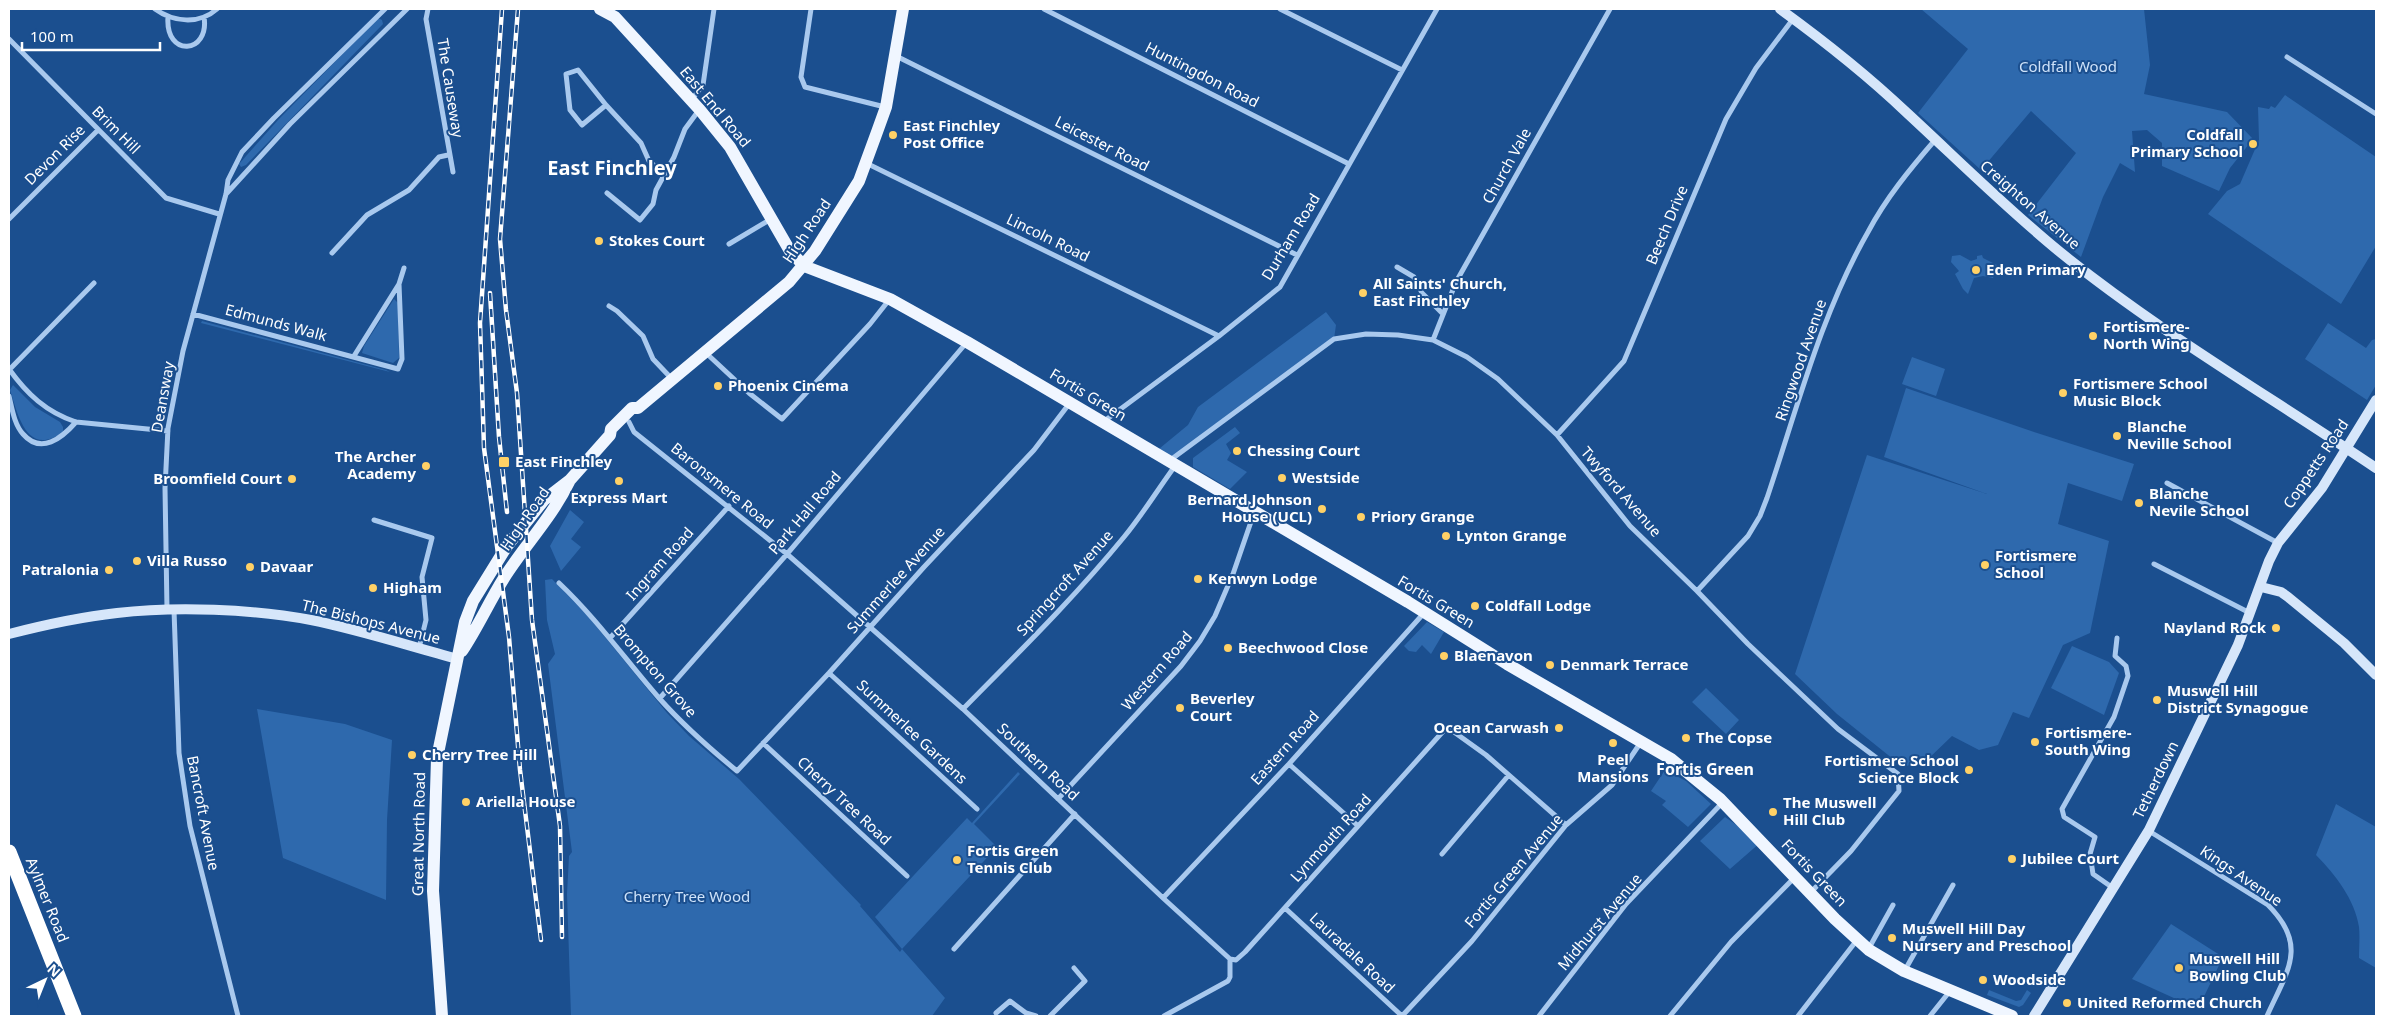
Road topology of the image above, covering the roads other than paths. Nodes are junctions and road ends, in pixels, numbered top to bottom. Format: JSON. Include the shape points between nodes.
{"nodes":[{"id":1,"x":155,"y":9,"type":"edge"},
{"id":2,"x":217,"y":9,"type":"edge"},
{"id":3,"x":407,"y":9,"type":"edge"},
{"id":4,"x":428,"y":9,"type":"edge"},
{"id":5,"x":600,"y":9,"type":"edge"},
{"id":6,"x":714,"y":9,"type":"edge"},
{"id":7,"x":810,"y":9,"type":"edge"},
{"id":8,"x":903,"y":9,"type":"edge"},
{"id":9,"x":1044,"y":9,"type":"edge"},
{"id":10,"x":1280,"y":9,"type":"edge"},
{"id":11,"x":1437,"y":9,"type":"edge"},
{"id":12,"x":1610,"y":9,"type":"edge"},
{"id":13,"x":1780,"y":9,"type":"edge"},
{"id":14,"x":383,"y":11,"type":"edge"},
{"id":15,"x":168,"y":17,"type":"junction"},
{"id":16,"x":204,"y":17,"type":"junction"},
{"id":17,"x":1793,"y":18,"type":"junction"},
{"id":18,"x":9,"y":39,"type":"edge"},
{"id":19,"x":895,"y":56,"type":"junction"},
{"id":20,"x":2287,"y":57,"type":"dead end"},
{"id":21,"x":1402,"y":70,"type":"junction"},
{"id":22,"x":606,"y":104,"type":"junction"},
{"id":23,"x":695,"y":105,"type":"junction"},
{"id":24,"x":886,"y":107,"type":"junction"},
{"id":25,"x":2376,"y":114,"type":"edge"},
{"id":26,"x":98,"y":130,"type":"junction"},
{"id":27,"x":1935,"y":140,"type":"junction"},
{"id":28,"x":448,"y":155,"type":"junction"},
{"id":29,"x":866,"y":163,"type":"junction"},
{"id":30,"x":1349,"y":164,"type":"junction"},
{"id":31,"x":453,"y":172,"type":"dead end"},
{"id":32,"x":664,"y":175,"type":"junction"},
{"id":33,"x":607,"y":193,"type":"dead end"},
{"id":34,"x":226,"y":194,"type":"junction"},
{"id":35,"x":219,"y":214,"type":"junction"},
{"id":36,"x":772,"y":218,"type":"junction"},
{"id":37,"x":9,"y":219,"type":"edge"},
{"id":38,"x":729,"y":244,"type":"dead end"},
{"id":39,"x":332,"y":253,"type":"dead end"},
{"id":40,"x":1297,"y":256,"type":"junction"},
{"id":41,"x":804,"y":266,"type":"junction"},
{"id":42,"x":1398,"y":267,"type":"dead end"},
{"id":43,"x":404,"y":268,"type":"dead end"},
{"id":44,"x":94,"y":283,"type":"dead end"},
{"id":45,"x":399,"y":284,"type":"junction"},
{"id":46,"x":890,"y":299,"type":"junction"},
{"id":47,"x":609,"y":306,"type":"dead end"},
{"id":48,"x":193,"y":314,"type":"junction"},
{"id":49,"x":1443,"y":314,"type":"junction"},
{"id":50,"x":1219,"y":336,"type":"junction"},
{"id":51,"x":1433,"y":340,"type":"junction"},
{"id":52,"x":967,"y":342,"type":"junction"},
{"id":53,"x":705,"y":352,"type":"junction"},
{"id":54,"x":354,"y":356,"type":"junction"},
{"id":55,"x":9,"y":370,"type":"edge"},
{"id":56,"x":672,"y":379,"type":"junction"},
{"id":57,"x":9,"y":396,"type":"edge"},
{"id":58,"x":2376,"y":400,"type":"edge"},
{"id":59,"x":1070,"y":403,"type":"junction"},
{"id":60,"x":638,"y":408,"type":"junction"},
{"id":61,"x":76,"y":422,"type":"junction"},
{"id":62,"x":1102,"y":422,"type":"junction"},
{"id":63,"x":632,"y":427,"type":"junction"},
{"id":64,"x":168,"y":431,"type":"junction"},
{"id":65,"x":610,"y":435,"type":"junction"},
{"id":66,"x":1557,"y":435,"type":"junction"},
{"id":67,"x":2347,"y":448,"type":"junction"},
{"id":68,"x":1172,"y":463,"type":"junction"},
{"id":69,"x":2376,"y":468,"type":"edge"},
{"id":70,"x":570,"y":480,"type":"junction"},
{"id":71,"x":2168,"y":482,"type":"dead end"},
{"id":72,"x":729,"y":506,"type":"junction"},
{"id":73,"x":1254,"y":512,"type":"junction"},
{"id":74,"x":374,"y":520,"type":"dead end"},
{"id":75,"x":2278,"y":544,"type":"junction"},
{"id":76,"x":507,"y":546,"type":"joint"},
{"id":77,"x":786,"y":554,"type":"junction"},
{"id":78,"x":2154,"y":564,"type":"dead end"},
{"id":79,"x":506,"y":576,"type":"joint"},
{"id":80,"x":559,"y":583,"type":"dead end"},
{"id":81,"x":2261,"y":587,"type":"junction"},
{"id":82,"x":824,"y":588,"type":"joint"},
{"id":83,"x":1697,"y":590,"type":"junction"},
{"id":84,"x":170,"y":610,"type":"junction"},
{"id":85,"x":1425,"y":613,"type":"junction"},
{"id":86,"x":2251,"y":613,"type":"junction"},
{"id":87,"x":870,"y":627,"type":"junction"},
{"id":88,"x":9,"y":634,"type":"edge"},
{"id":89,"x":610,"y":638,"type":"junction"},
{"id":90,"x":2117,"y":638,"type":"dead end"},
{"id":91,"x":419,"y":648,"type":"junction"},
{"id":92,"x":458,"y":657,"type":"junction"},
{"id":93,"x":829,"y":673,"type":"junction"},
{"id":94,"x":2376,"y":675,"type":"edge"},
{"id":95,"x":660,"y":698,"type":"junction"},
{"id":96,"x":963,"y":709,"type":"junction"},
{"id":97,"x":1642,"y":742,"type":"junction"},
{"id":98,"x":763,"y":743,"type":"junction"},
{"id":99,"x":1288,"y":764,"type":"junction"},
{"id":100,"x":737,"y":771,"type":"joint"},
{"id":101,"x":1508,"y":776,"type":"junction"},
{"id":102,"x":1058,"y":798,"type":"junction"},
{"id":103,"x":1723,"y":802,"type":"junction"},
{"id":104,"x":977,"y":809,"type":"dead end"},
{"id":105,"x":1075,"y":814,"type":"junction"},
{"id":106,"x":1566,"y":825,"type":"junction"},
{"id":107,"x":1358,"y":826,"type":"junction"},
{"id":108,"x":2149,"y":830,"type":"junction"},
{"id":109,"x":9,"y":852,"type":"edge"},
{"id":110,"x":1442,"y":854,"type":"dead end"},
{"id":111,"x":907,"y":876,"type":"dead end"},
{"id":112,"x":1795,"y":877,"type":"junction"},
{"id":113,"x":1953,"y":885,"type":"dead end"},
{"id":114,"x":2113,"y":888,"type":"junction"},
{"id":115,"x":1811,"y":893,"type":"junction"},
{"id":116,"x":1163,"y":898,"type":"junction"},
{"id":117,"x":1893,"y":905,"type":"dead end"},
{"id":118,"x":1286,"y":908,"type":"junction"},
{"id":119,"x":1857,"y":940,"type":"junction"},
{"id":120,"x":954,"y":949,"type":"dead end"},
{"id":121,"x":1869,"y":950,"type":"junction"},
{"id":122,"x":1230,"y":959,"type":"junction"},
{"id":123,"x":1074,"y":968,"type":"dead end"},
{"id":124,"x":1904,"y":971,"type":"junction"},
{"id":125,"x":1951,"y":990,"type":"junction"},
{"id":126,"x":996,"y":1012,"type":"dead end"},
{"id":127,"x":74,"y":1016,"type":"edge"},
{"id":128,"x":238,"y":1016,"type":"edge"},
{"id":129,"x":442,"y":1016,"type":"edge"},
{"id":130,"x":1036,"y":1016,"type":"edge"},
{"id":131,"x":1053,"y":1016,"type":"edge"},
{"id":132,"x":1164,"y":1016,"type":"edge"},
{"id":133,"x":1402,"y":1016,"type":"edge"},
{"id":134,"x":1539,"y":1016,"type":"edge"},
{"id":135,"x":1670,"y":1016,"type":"edge"},
{"id":136,"x":1798,"y":1016,"type":"edge"},
{"id":137,"x":1930,"y":1016,"type":"edge"},
{"id":138,"x":2012,"y":1016,"type":"edge"},
{"id":139,"x":2034,"y":1016,"type":"edge"},
{"id":140,"x":2267,"y":1016,"type":"edge"}],
"edges":[{"from":1,"to":15,"type":"street"},
{"from":2,"to":16,"type":"street"},
{"from":3,"to":34,"type":"street","name":"Deansway","via":[[290,124]]},
{"from":4,"to":28,"type":"street","name":"The Causeway","via":[[426,19]]},
{"from":5,"to":23,"type":"main road","name":"East End Road","via":[[615,17]]},
{"from":6,"to":23,"type":"street","via":[[702,86]]},
{"from":7,"to":24,"type":"street","via":[[801,77],[805,87]]},
{"from":8,"to":19,"type":"main road","name":"High Road"},
{"from":9,"to":30,"type":"street","name":"Huntingdon Road"},
{"from":10,"to":21,"type":"street"},
{"from":11,"to":21,"type":"street","name":"Durham Road"},
{"from":12,"to":49,"type":"street","name":"Church Vale","via":[[1456,282]]},
{"from":13,"to":17,"type":"street","name":"Creighton Avenue"},
{"from":14,"to":34,"type":"street","name":"Deansway","via":[[242,152],[228,180]]},
{"from":15,"to":16,"type":"street","via":[[188,20]]},
{"from":15,"to":16,"type":"street","via":[[169,35],[183,46],[194,45],[202,37]]},
{"from":17,"to":27,"type":"street","name":"Creighton Avenue","via":[[1853,66]]},
{"from":17,"to":66,"type":"street","name":"Beech Drive","via":[[1756,68],[1726,120],[1624,360]]},
{"from":18,"to":26,"type":"street","name":"Brim Hill"},
{"from":19,"to":24,"type":"main road","name":"High Road"},
{"from":19,"to":40,"type":"street","name":"Leicester Road"},
{"from":20,"to":25,"type":"street"},
{"from":21,"to":30,"type":"street","name":"Durham Road"},
{"from":22,"to":22,"type":"street","via":[[582,125],[570,110],[566,74],[578,70]]},
{"from":22,"to":32,"type":"street","via":[[641,143],[650,162]]},
{"from":23,"to":32,"type":"street"},
{"from":23,"to":36,"type":"main road","name":"East End Road","via":[[730,147]]},
{"from":24,"to":29,"type":"main road","name":"High Road"},
{"from":26,"to":35,"type":"street","name":"Brim Hill","via":[[166,198]]},
{"from":26,"to":37,"type":"street","name":"Devon Rise"},
{"from":27,"to":67,"type":"street","name":"Creighton Avenue","via":[[2022,221],[2073,263]]},
{"from":27,"to":83,"type":"street","name":"Ringwood Avenue","via":[[1884,205],[1867,232],[1842,285],[1754,527]]},
{"from":28,"to":31,"type":"street","name":"The Causeway"},
{"from":28,"to":39,"type":"street","via":[[439,157],[409,190],[367,215]]},
{"from":29,"to":41,"type":"main road","name":"High Road","via":[[859,181]]},
{"from":29,"to":50,"type":"street","name":"Lincoln Road"},
{"from":30,"to":40,"type":"street","name":"Durham Road"},
{"from":32,"to":33,"type":"street","via":[[652,204],[640,220]]},
{"from":34,"to":35,"type":"street","name":"Deansway"},
{"from":35,"to":48,"type":"street","name":"Deansway"},
{"from":36,"to":38,"type":"street"},
{"from":36,"to":41,"type":"main road","name":"East End Road","via":[[790,251]]},
{"from":40,"to":50,"type":"street","name":"Durham Road","via":[[1280,287]]},
{"from":41,"to":46,"type":"main road","name":"Fortis Green"},
{"from":41,"to":53,"type":"main road","name":"High Road"},
{"from":42,"to":49,"type":"street","via":[[1414,277],[1422,293]]},
{"from":43,"to":45,"type":"street","name":"Edmunds Walk"},
{"from":44,"to":55,"type":"street"},
{"from":45,"to":54,"type":"street","name":"Edmunds Walk"},
{"from":45,"to":54,"type":"street","name":"Edmunds Walk","via":[[402,359],[398,369]]},
{"from":46,"to":52,"type":"main road","name":"Fortis Green"},
{"from":46,"to":53,"type":"street","via":[[782,419]]},
{"from":47,"to":56,"type":"street","via":[[643,336],[653,359]]},
{"from":48,"to":54,"type":"street","name":"Edmunds Walk"},
{"from":48,"to":64,"type":"street","name":"Deansway"},
{"from":49,"to":51,"type":"street","name":"Church Vale"},
{"from":50,"to":62,"type":"street","name":"Durham Road"},
{"from":51,"to":66,"type":"street","name":"Twyford Avenue","via":[[1467,357],[1498,380]]},
{"from":51,"to":68,"type":"street","name":"Twyford Avenue","via":[[1366,334],[1334,339]]},
{"from":52,"to":59,"type":"main road","name":"Fortis Green"},
{"from":52,"to":77,"type":"street","name":"Park Hall Road"},
{"from":53,"to":56,"type":"main road","name":"High Road"},
{"from":55,"to":61,"type":"street","via":[[38,403],[56,415]]},
{"from":56,"to":60,"type":"main road","name":"High Road"},
{"from":57,"to":61,"type":"street","via":[[18,425],[23,434],[34,442],[48,444],[64,436]]},
{"from":58,"to":67,"type":"street","name":"Coppetts Road"},
{"from":59,"to":62,"type":"main road","name":"Fortis Green"},
{"from":59,"to":87,"type":"street","name":"Summerlee Avenue","via":[[1034,450]]},
{"from":60,"to":63,"type":"main road","name":"High Road"},
{"from":60,"to":65,"type":"main road","name":"High Road","via":[[632,408],[610,429]]},
{"from":61,"to":64,"type":"street"},
{"from":62,"to":68,"type":"main road","name":"Fortis Green"},
{"from":63,"to":65,"type":"main road","name":"High Road"},
{"from":63,"to":72,"type":"street","name":"Baronsmere Road"},
{"from":64,"to":84,"type":"street","name":"Deansway","via":[[165,488]]},
{"from":65,"to":70,"type":"main road","name":"High Road"},
{"from":66,"to":83,"type":"street","name":"Twyford Avenue","via":[[1630,526]]},
{"from":67,"to":69,"type":"street","name":"Creighton Avenue"},
{"from":67,"to":75,"type":"street","name":"Coppetts Road","via":[[2322,488]]},
{"from":68,"to":73,"type":"main road","name":"Fortis Green"},
{"from":68,"to":96,"type":"street","name":"Springcroft Avenue","via":[[1126,535],[1052,619]]},
{"from":70,"to":76,"type":"main road","name":"High Road","via":[[544,500]]},
{"from":70,"to":79,"type":"main road","name":"High Road","via":[[560,501]]},
{"from":71,"to":75,"type":"street"},
{"from":72,"to":77,"type":"street","name":"Baronsmere Road"},
{"from":72,"to":89,"type":"street","name":"Ingram Road"},
{"from":73,"to":85,"type":"main road","name":"Fortis Green"},
{"from":73,"to":102,"type":"street","name":"Western Road","via":[[1233,574],[1200,641],[1182,666]]},
{"from":74,"to":91,"type":"street","via":[[432,538],[422,578],[426,620]]},
{"from":75,"to":81,"type":"street","name":"Tetherdown"},
{"from":76,"to":92,"type":"main road","name":"Great North Road","via":[[473,601]]},
{"from":77,"to":82,"type":"street","name":"Baronsmere Road"},
{"from":77,"to":95,"type":"street","name":"Park Hall Road"},
{"from":78,"to":86,"type":"street"},
{"from":79,"to":92,"type":"main road","name":"Great North Road"},
{"from":80,"to":89,"type":"street","name":"Brompton Grove"},
{"from":81,"to":86,"type":"street","name":"Tetherdown"},
{"from":81,"to":94,"type":"street","via":[[2288,597],[2344,643]]},
{"from":82,"to":87,"type":"street","name":"Southern Road"},
{"from":83,"to":115,"type":"street","name":"Twyford Avenue","via":[[1748,644],[1838,729],[1898,774],[1899,791],[1851,852]]},
{"from":84,"to":88,"type":"street","name":"The Bishops Avenue","via":[[117,613]]},
{"from":84,"to":91,"type":"street","name":"The Bishops Avenue","via":[[242,612],[310,620]]},
{"from":84,"to":128,"type":"street","name":"Bancroft Avenue","via":[[182,772],[190,826]]},
{"from":85,"to":97,"type":"main road","name":"Fortis Green"},
{"from":85,"to":99,"type":"street","name":"Eastern Road"},
{"from":86,"to":108,"type":"street","name":"Tetherdown"},
{"from":87,"to":93,"type":"street","name":"Summerlee Avenue"},
{"from":87,"to":96,"type":"street","name":"Southern Road"},
{"from":89,"to":95,"type":"street","name":"Brompton Grove"},
{"from":90,"to":114,"type":"street","via":[[2115,656],[2126,666],[2128,676],[2114,717],[2062,809],[2064,817],[2095,837],[2090,854],[2093,874]]},
{"from":91,"to":92,"type":"street","name":"The Bishops Avenue"},
{"from":92,"to":129,"type":"main road","name":"Great North Road","via":[[438,745],[434,817],[434,903]]},
{"from":93,"to":98,"type":"street","name":"Summerlee Avenue"},
{"from":93,"to":104,"type":"street","name":"Summerlee Gardens"},
{"from":95,"to":100,"type":"street","name":"Brompton Grove","via":[[692,733]]},
{"from":96,"to":102,"type":"street","name":"Southern Road"},
{"from":97,"to":103,"type":"main road","name":"Fortis Green","via":[[1675,762]]},
{"from":97,"to":106,"type":"street","name":"Fortis Green Avenue","via":[[1612,785]]},
{"from":98,"to":100,"type":"street","name":"Summerlee Avenue"},
{"from":98,"to":111,"type":"street","name":"Cherry Tree Road"},
{"from":99,"to":107,"type":"street"},
{"from":99,"to":116,"type":"street","name":"Eastern Road"},
{"from":101,"to":106,"type":"street"},
{"from":101,"to":107,"type":"street","name":"Lynmouth Road","via":[[1486,754],[1447,727]]},
{"from":101,"to":110,"type":"street"},
{"from":102,"to":105,"type":"street","name":"Southern Road"},
{"from":103,"to":112,"type":"main road","name":"Fortis Green"},
{"from":103,"to":134,"type":"street","name":"Midhurst Avenue","via":[[1626,904]]},
{"from":105,"to":116,"type":"street","name":"Southern Road"},
{"from":105,"to":120,"type":"street"},
{"from":106,"to":133,"type":"street","name":"Fortis Green Avenue","via":[[1472,941]]},
{"from":107,"to":118,"type":"street","name":"Lynmouth Road"},
{"from":108,"to":114,"type":"street","name":"Tetherdown"},
{"from":108,"to":140,"type":"street","name":"Kings Avenue","via":[[2268,905],[2282,919],[2289,935],[2291,964]]},
{"from":109,"to":127,"type":"highway","name":"Aylmer Road"},
{"from":112,"to":115,"type":"main road","name":"Fortis Green"},
{"from":112,"to":135,"type":"street","via":[[1731,942]]},
{"from":113,"to":124,"type":"street"},
{"from":114,"to":139,"type":"street","name":"Tetherdown"},
{"from":115,"to":119,"type":"main road","name":"Fortis Green"},
{"from":116,"to":122,"type":"street","name":"Southern Road"},
{"from":117,"to":121,"type":"street"},
{"from":118,"to":122,"type":"street","name":"Lynmouth Road","via":[[1236,960]]},
{"from":118,"to":133,"type":"street","name":"Lauradale Road"},
{"from":119,"to":121,"type":"main road","name":"Fortis Green"},
{"from":119,"to":136,"type":"street"},
{"from":121,"to":124,"type":"main road","name":"Fortis Green"},
{"from":122,"to":132,"type":"street","via":[[1228,981]]},
{"from":123,"to":131,"type":"street","via":[[1085,981]]},
{"from":124,"to":125,"type":"main road","name":"Fortis Green"},
{"from":125,"to":137,"type":"street"},
{"from":125,"to":138,"type":"main road","name":"Fortis Green"},
{"from":126,"to":130,"type":"street","via":[[1010,1001]]}]}
